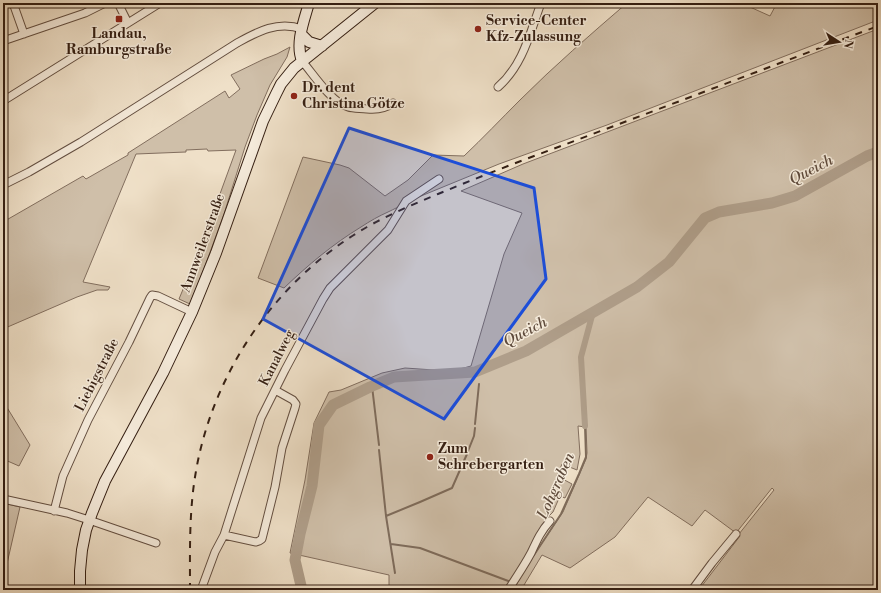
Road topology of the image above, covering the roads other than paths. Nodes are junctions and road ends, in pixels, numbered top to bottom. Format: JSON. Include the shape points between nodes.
{"nodes":[{"id":1,"x":12,"y":3,"type":"edge"},
{"id":2,"x":105,"y":3,"type":"edge"},
{"id":3,"x":118,"y":3,"type":"edge"},
{"id":4,"x":160,"y":3,"type":"edge"},
{"id":5,"x":309,"y":3,"type":"edge"},
{"id":6,"x":375,"y":3,"type":"edge"},
{"id":7,"x":542,"y":3,"type":"edge"},
{"id":8,"x":128,"y":23,"type":"junction"},
{"id":9,"x":301,"y":31,"type":"junction"},
{"id":10,"x":24,"y":34,"type":"junction"},
{"id":11,"x":3,"y":41,"type":"edge"},
{"id":12,"x":322,"y":46,"type":"junction"},
{"id":13,"x":302,"y":61,"type":"junction"},
{"id":14,"x":498,"y":87,"type":"dead end"},
{"id":15,"x":3,"y":101,"type":"edge"},
{"id":16,"x":393,"y":103,"type":"dead end"},
{"id":17,"x":439,"y":179,"type":"dead end"},
{"id":18,"x":3,"y":185,"type":"edge"},
{"id":19,"x":192,"y":312,"type":"junction"},
{"id":20,"x":275,"y":390,"type":"junction"},
{"id":21,"x":3,"y":499,"type":"edge"},
{"id":22,"x":54,"y":511,"type":"junction"},
{"id":23,"x":89,"y":520,"type":"junction"},
{"id":24,"x":550,"y":520,"type":"dead end"},
{"id":25,"x":736,"y":534,"type":"dead end"},
{"id":26,"x":224,"y":535,"type":"junction"},
{"id":27,"x":156,"y":543,"type":"dead end"},
{"id":28,"x":509,"y":588,"type":"edge"},
{"id":29,"x":80,"y":590,"type":"edge"},
{"id":30,"x":201,"y":590,"type":"edge"},
{"id":31,"x":692,"y":590,"type":"edge"}],
"edges":[{"from":1,"to":10,"type":"street"},
{"from":2,"to":10,"type":"street","via":[[85,13]]},
{"from":3,"to":8,"type":"street"},
{"from":4,"to":8,"type":"street"},
{"from":5,"to":9,"type":"street"},
{"from":6,"to":12,"type":"street","name":"Annweilerstraße"},
{"from":7,"to":14,"type":"street","via":[[514,70]]},
{"from":8,"to":15,"type":"street"},
{"from":9,"to":12,"type":"street","via":[[309,42]]},
{"from":9,"to":13,"type":"street","via":[[299,48]]},
{"from":9,"to":18,"type":"street","via":[[290,26],[278,26],[253,34],[81,142]]},
{"from":10,"to":11,"type":"street"},
{"from":12,"to":13,"type":"street","name":"Annweilerstraße"},
{"from":13,"to":16,"type":"street","via":[[325,90],[342,104],[352,108],[375,110]]},
{"from":13,"to":19,"type":"street","name":"Annweilerstraße","via":[[282,84],[267,112]]},
{"from":17,"to":20,"type":"street","name":"Kanalweg","via":[[406,200],[388,230],[326,293]]},
{"from":19,"to":22,"type":"street","name":"Liebigstraße","via":[[152,295],[88,420],[63,476]]},
{"from":19,"to":23,"type":"street","name":"Annweilerstraße","via":[[163,373],[105,481]]},
{"from":20,"to":26,"type":"street","name":"Kanalweg","via":[[261,418]]},
{"from":20,"to":26,"type":"street","via":[[296,404],[282,448],[262,539],[256,542]]},
{"from":21,"to":22,"type":"street"},
{"from":22,"to":23,"type":"street"},
{"from":23,"to":27,"type":"street"},
{"from":23,"to":29,"type":"street","name":"Annweilerstraße","via":[[82,550]]},
{"from":24,"to":28,"type":"street"},
{"from":25,"to":31,"type":"street"},
{"from":26,"to":30,"type":"street","name":"Kanalweg"}]}
